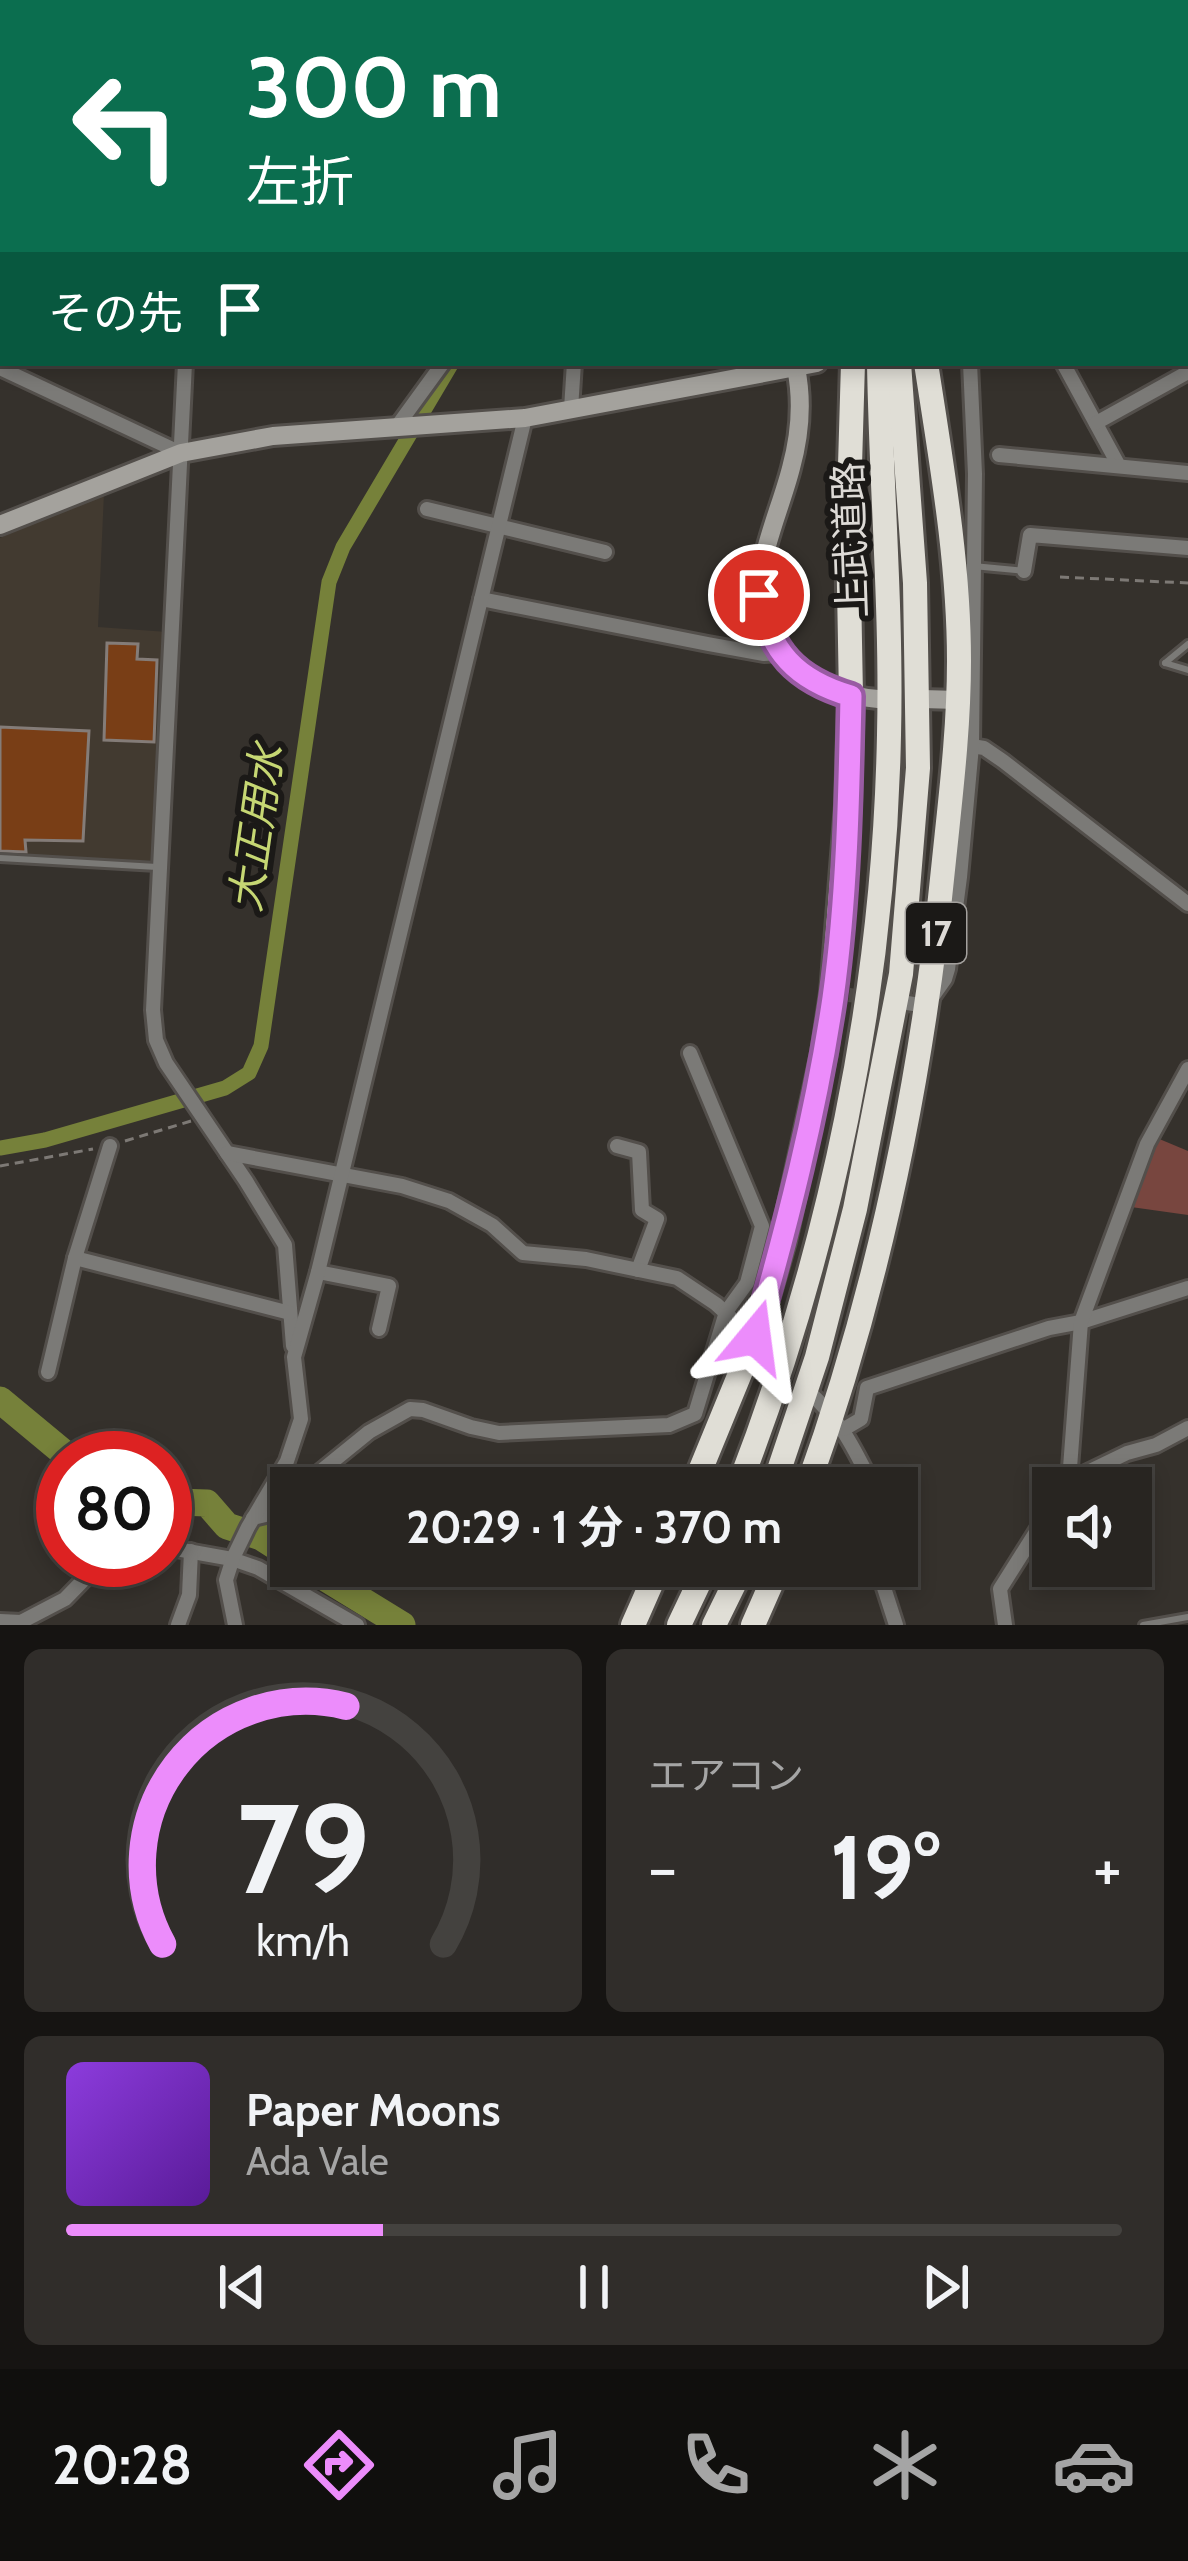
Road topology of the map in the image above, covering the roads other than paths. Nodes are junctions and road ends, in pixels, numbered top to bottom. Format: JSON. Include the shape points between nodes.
{"nodes":[{"id":1,"x":185,"y":366,"type":"edge"},
{"id":2,"x":441,"y":366,"type":"edge"},
{"id":3,"x":574,"y":366,"type":"edge"},
{"id":4,"x":805,"y":366,"type":"edge"},
{"id":5,"x":926,"y":366,"type":"edge"},
{"id":6,"x":970,"y":366,"type":"edge"},
{"id":7,"x":1066,"y":366,"type":"edge"},
{"id":8,"x":0,"y":368,"type":"edge"},
{"id":9,"x":796,"y":368,"type":"junction"},
{"id":10,"x":889,"y":370,"type":"edge"},
{"id":11,"x":853,"y":371,"type":"edge"},
{"id":12,"x":1188,"y":372,"type":"edge"},
{"id":13,"x":571,"y":409,"type":"junction"},
{"id":14,"x":525,"y":418,"type":"junction"},
{"id":15,"x":1096,"y":423,"type":"junction"},
{"id":16,"x":397,"y":429,"type":"junction"},
{"id":17,"x":181,"y":453,"type":"junction"},
{"id":18,"x":999,"y":455,"type":"dead end"},
{"id":19,"x":1119,"y":466,"type":"junction"},
{"id":20,"x":1188,"y":472,"type":"edge"},
{"id":21,"x":427,"y":509,"type":"dead end"},
{"id":22,"x":0,"y":525,"type":"edge"},
{"id":23,"x":499,"y":527,"type":"junction"},
{"id":24,"x":1188,"y":548,"type":"edge"},
{"id":25,"x":605,"y":552,"type":"dead end"},
{"id":26,"x":974,"y":566,"type":"junction"},
{"id":27,"x":1027,"y":571,"type":"joint"},
{"id":28,"x":481,"y":599,"type":"junction"},
{"id":29,"x":1188,"y":644,"type":"edge"},
{"id":30,"x":780,"y":653,"type":"junction"},
{"id":31,"x":1188,"y":670,"type":"edge"},
{"id":32,"x":851,"y":696,"type":"junction"},
{"id":33,"x":878,"y":699,"type":"dead end"},
{"id":34,"x":922,"y":700,"type":"dead end"},
{"id":35,"x":958,"y":700,"type":"junction"},
{"id":36,"x":972,"y":746,"type":"junction"},
{"id":37,"x":0,"y":858,"type":"edge"},
{"id":38,"x":160,"y":867,"type":"junction"},
{"id":39,"x":1188,"y":904,"type":"edge"},
{"id":40,"x":914,"y":1004,"type":"junction"},
{"id":41,"x":690,"y":1053,"type":"dead end"},
{"id":42,"x":1188,"y":1070,"type":"edge"},
{"id":43,"x":110,"y":1145,"type":"road end"},
{"id":44,"x":617,"y":1146,"type":"dead end"},
{"id":45,"x":226,"y":1153,"type":"junction"},
{"id":46,"x":342,"y":1174,"type":"junction"},
{"id":47,"x":75,"y":1258,"type":"junction"},
{"id":48,"x":638,"y":1270,"type":"junction"},
{"id":49,"x":318,"y":1272,"type":"junction"},
{"id":50,"x":1188,"y":1288,"type":"edge"},
{"id":51,"x":726,"y":1312,"type":"junction"},
{"id":52,"x":290,"y":1313,"type":"junction"},
{"id":53,"x":1081,"y":1322,"type":"junction"},
{"id":54,"x":379,"y":1329,"type":"dead end"},
{"id":55,"x":755,"y":1337,"type":"junction"},
{"id":56,"x":774,"y":1357,"type":"dead end"},
{"id":57,"x":294,"y":1358,"type":"junction"},
{"id":58,"x":48,"y":1372,"type":"dead end"},
{"id":59,"x":808,"y":1391,"type":"dead end"},
{"id":60,"x":838,"y":1421,"type":"junction"},
{"id":61,"x":1188,"y":1428,"type":"edge"},
{"id":62,"x":326,"y":1467,"type":"edge"},
{"id":63,"x":702,"y":1467,"type":"edge"},
{"id":64,"x":746,"y":1467,"type":"edge"},
{"id":65,"x":779,"y":1467,"type":"edge"},
{"id":66,"x":817,"y":1467,"type":"edge"},
{"id":67,"x":863,"y":1467,"type":"edge"},
{"id":68,"x":1068,"y":1467,"type":"edge"},
{"id":69,"x":1099,"y":1467,"type":"edge"},
{"id":70,"x":270,"y":1514,"type":"edge"},
{"id":71,"x":250,"y":1522,"type":"junction"},
{"id":72,"x":1032,"y":1538,"type":"edge"},
{"id":73,"x":192,"y":1551,"type":"edge"},
{"id":74,"x":232,"y":1558,"type":"junction"},
{"id":75,"x":77,"y":1587,"type":"edge"},
{"id":76,"x":189,"y":1587,"type":"edge"},
{"id":77,"x":650,"y":1587,"type":"edge"},
{"id":78,"x":697,"y":1587,"type":"edge"},
{"id":79,"x":733,"y":1587,"type":"edge"},
{"id":80,"x":769,"y":1587,"type":"edge"},
{"id":81,"x":884,"y":1587,"type":"edge"},
{"id":82,"x":1188,"y":1618,"type":"edge"},
{"id":83,"x":0,"y":1621,"type":"edge"},
{"id":84,"x":20,"y":1624,"type":"edge"},
{"id":85,"x":178,"y":1625,"type":"edge"},
{"id":86,"x":235,"y":1625,"type":"edge"},
{"id":87,"x":357,"y":1625,"type":"edge"},
{"id":88,"x":633,"y":1625,"type":"edge"},
{"id":89,"x":680,"y":1625,"type":"edge"},
{"id":90,"x":714,"y":1625,"type":"edge"},
{"id":91,"x":753,"y":1625,"type":"edge"},
{"id":92,"x":896,"y":1625,"type":"edge"},
{"id":93,"x":1005,"y":1625,"type":"edge"},
{"id":94,"x":1143,"y":1625,"type":"edge"}],
"edges":[{"from":1,"to":17,"type":"street"},
{"from":2,"to":16,"type":"street"},
{"from":3,"to":13,"type":"street"},
{"from":4,"to":9,"type":"main road"},
{"from":5,"to":35,"type":"highway","number":"17","via":[[955,582]]},
{"from":6,"to":26,"type":"street"},
{"from":7,"to":15,"type":"street"},
{"from":8,"to":17,"type":"street"},
{"from":9,"to":13,"type":"main road"},
{"from":9,"to":30,"type":"main road","via":[[796,446],[759,595]]},
{"from":10,"to":64,"type":"highway","name":"上武道路","number":"17","via":[[889,735],[876,944],[827,1204]]},
{"from":10,"to":65,"type":"highway","name":"上武道路","number":"17","via":[[915,583],[918,768],[901,974],[855,1209]]},
{"from":11,"to":32,"type":"highway"},
{"from":12,"to":15,"type":"street"},
{"from":13,"to":14,"type":"main road"},
{"from":14,"to":16,"type":"main road"},
{"from":14,"to":23,"type":"street"},
{"from":15,"to":19,"type":"street"},
{"from":16,"to":17,"type":"main road","via":[[274,436]]},
{"from":17,"to":22,"type":"main road"},
{"from":17,"to":38,"type":"street"},
{"from":18,"to":19,"type":"street"},
{"from":19,"to":20,"type":"street"},
{"from":21,"to":23,"type":"street"},
{"from":23,"to":25,"type":"street"},
{"from":23,"to":28,"type":"street"},
{"from":24,"to":27,"type":"street","via":[[1030,535]]},
{"from":26,"to":27,"type":"lane"},
{"from":26,"to":36,"type":"street"},
{"from":28,"to":30,"type":"street"},
{"from":28,"to":46,"type":"street"},
{"from":29,"to":31,"type":"lane","via":[[1165,663]]},
{"from":30,"to":32,"type":"main road","via":[[808,678]]},
{"from":32,"to":33,"type":"main road"},
{"from":32,"to":55,"type":"highway","via":[[841,994]]},
{"from":34,"to":35,"type":"main road"},
{"from":35,"to":40,"type":"highway","number":"17","via":[[943,875]]},
{"from":36,"to":39,"type":"street","via":[[1003,761]]},
{"from":36,"to":40,"type":"street","via":[[945,980]]},
{"from":37,"to":38,"type":"lane"},
{"from":38,"to":45,"type":"street","via":[[156,1040]]},
{"from":40,"to":60,"type":"highway","number":"17","via":[[916,1079]]},
{"from":41,"to":51,"type":"street","via":[[762,1226],[747,1283]]},
{"from":42,"to":53,"type":"street","via":[[1147,1144]]},
{"from":43,"to":47,"type":"street"},
{"from":44,"to":48,"type":"street","via":[[639,1152],[642,1210],[657,1219]]},
{"from":45,"to":46,"type":"street"},
{"from":45,"to":52,"type":"street","via":[[285,1245]]},
{"from":46,"to":48,"type":"street","via":[[449,1201],[523,1252]]},
{"from":46,"to":49,"type":"street"},
{"from":47,"to":52,"type":"street"},
{"from":47,"to":58,"type":"street"},
{"from":48,"to":51,"type":"street","via":[[676,1278]]},
{"from":49,"to":54,"type":"street","via":[[389,1286]]},
{"from":49,"to":57,"type":"street"},
{"from":50,"to":53,"type":"street"},
{"from":51,"to":55,"type":"street"},
{"from":51,"to":62,"type":"street","via":[[695,1414],[669,1425],[500,1433],[410,1409]]},
{"from":52,"to":57,"type":"street"},
{"from":53,"to":60,"type":"street","via":[[867,1388],[861,1419]]},
{"from":53,"to":68,"type":"street"},
{"from":55,"to":56,"type":"street"},
{"from":55,"to":63,"type":"highway"},
{"from":57,"to":71,"type":"street","via":[[301,1419]]},
{"from":59,"to":60,"type":"street"},
{"from":60,"to":66,"type":"highway","number":"17"},
{"from":60,"to":67,"type":"street"},
{"from":61,"to":69,"type":"street"},
{"from":70,"to":71,"type":"street"},
{"from":71,"to":74,"type":"street"},
{"from":72,"to":93,"type":"street","via":[[1000,1589]]},
{"from":73,"to":74,"type":"street"},
{"from":74,"to":86,"type":"street","via":[[226,1580]]},
{"from":74,"to":87,"type":"street"},
{"from":75,"to":84,"type":"street"},
{"from":76,"to":85,"type":"street"},
{"from":77,"to":88,"type":"highway"},
{"from":78,"to":89,"type":"highway"},
{"from":79,"to":90,"type":"highway"},
{"from":80,"to":91,"type":"highway"},
{"from":81,"to":92,"type":"street"},
{"from":82,"to":94,"type":"lane"},
{"from":83,"to":84,"type":"street"}]}
